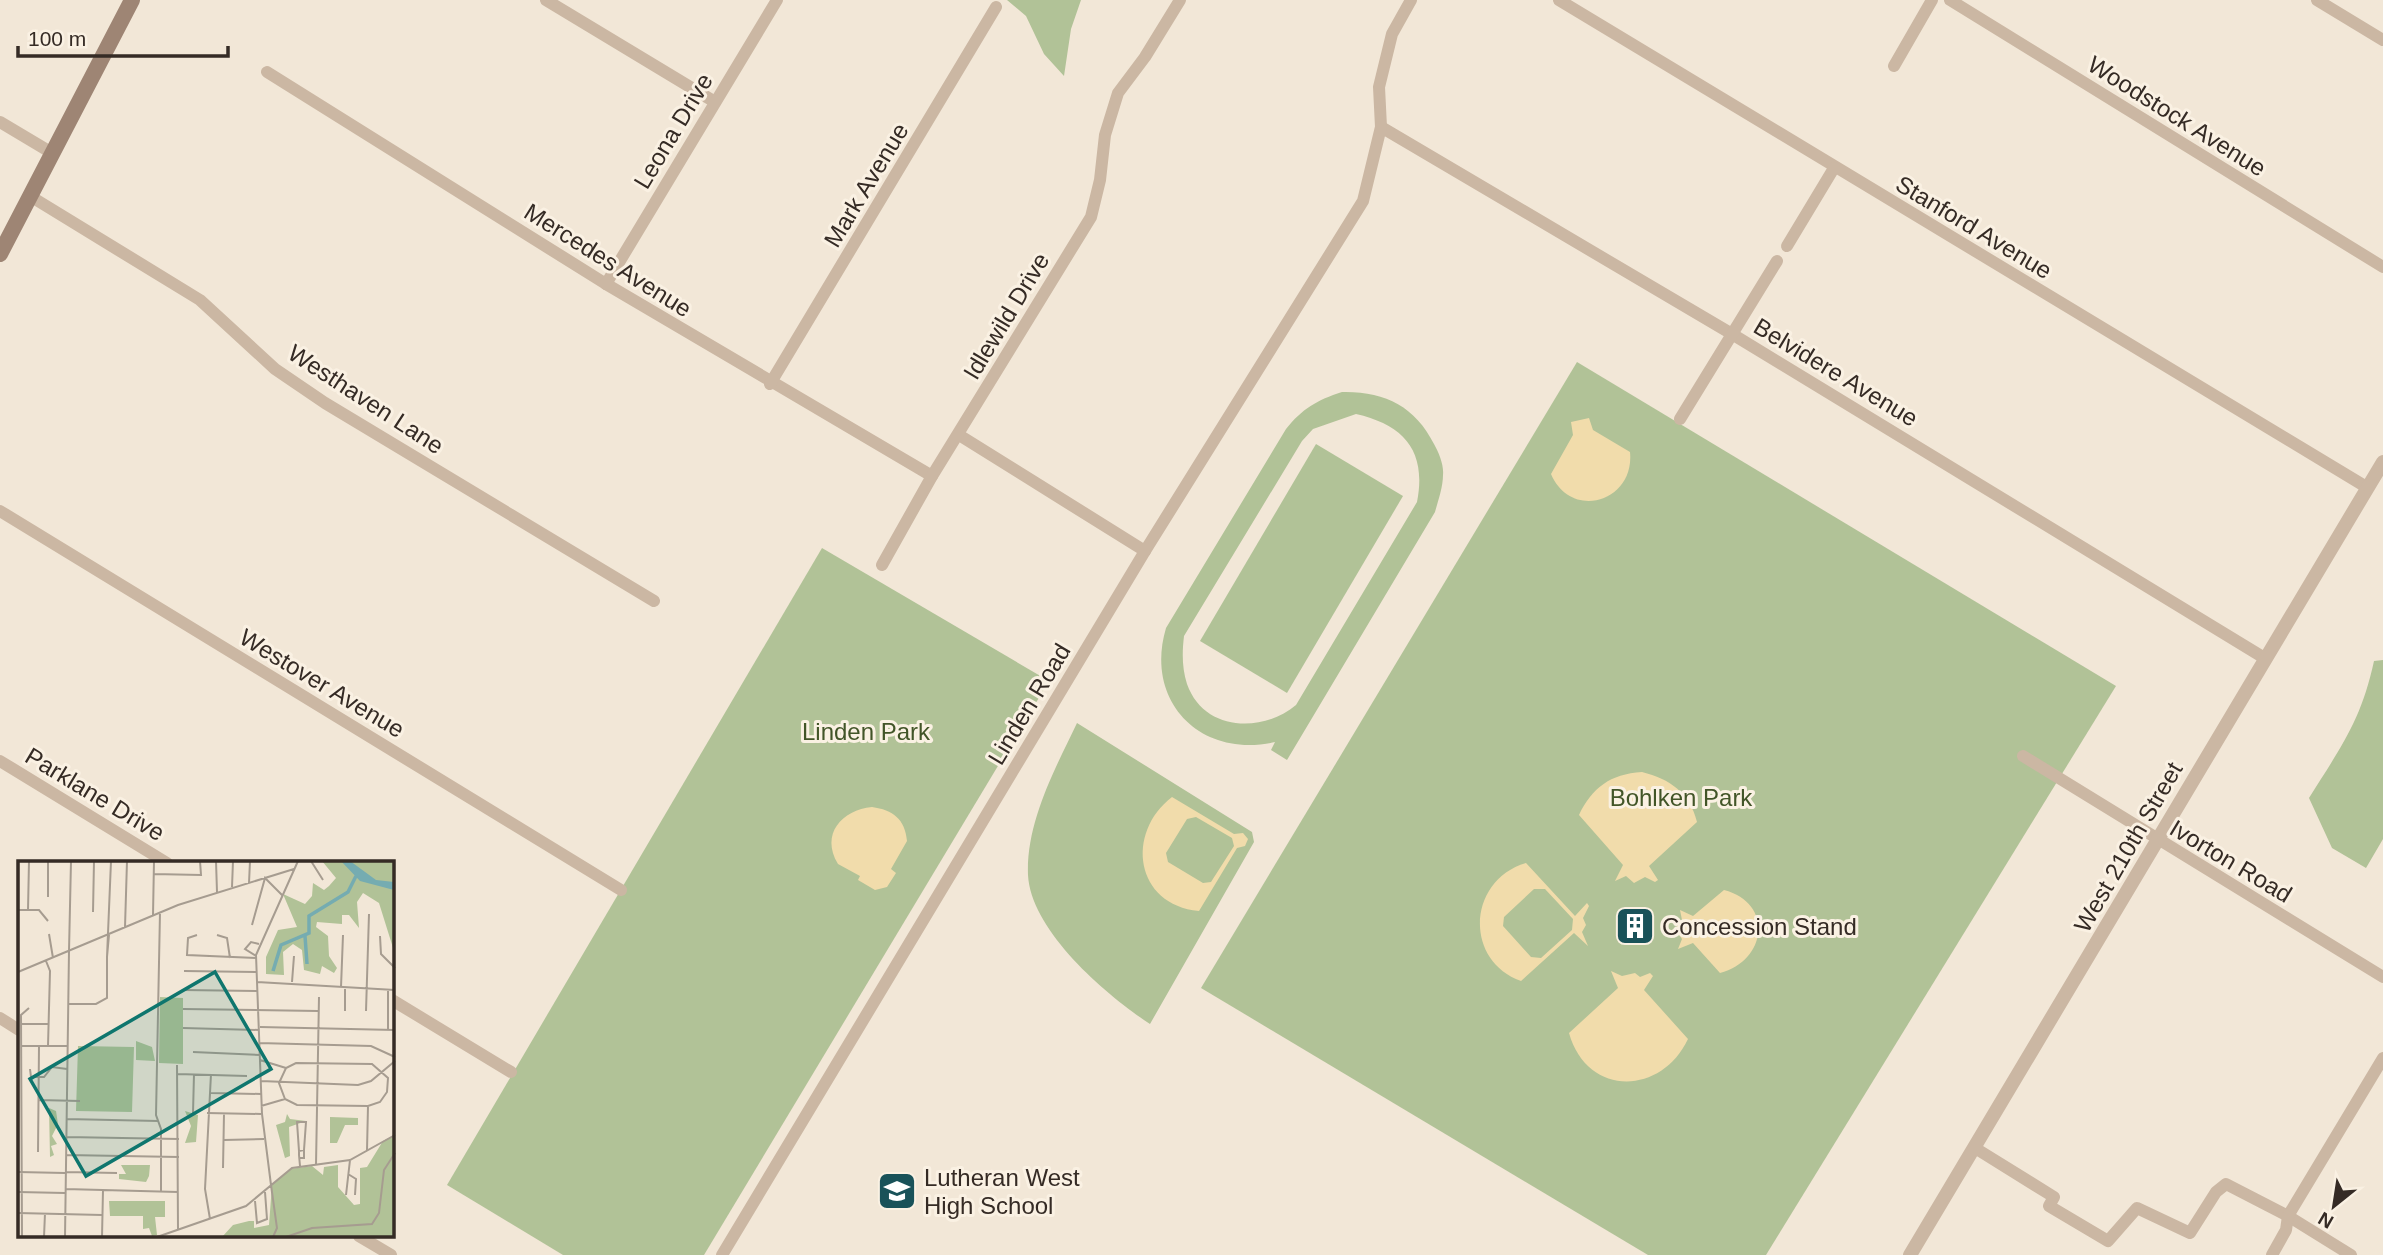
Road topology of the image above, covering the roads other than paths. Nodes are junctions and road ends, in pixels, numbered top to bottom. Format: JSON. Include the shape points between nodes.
{"nodes":[{"id":1,"x":132,"y":0,"type":"edge"},
{"id":2,"x":546,"y":0,"type":"edge"},
{"id":3,"x":777,"y":0,"type":"edge"},
{"id":4,"x":1180,"y":0,"type":"edge"},
{"id":5,"x":1410,"y":0,"type":"edge"},
{"id":6,"x":1559,"y":0,"type":"edge"},
{"id":7,"x":1932,"y":0,"type":"edge"},
{"id":8,"x":1950,"y":0,"type":"edge"},
{"id":9,"x":2317,"y":0,"type":"edge"},
{"id":10,"x":996,"y":7,"type":"dead end"},
{"id":11,"x":2383,"y":40,"type":"edge"},
{"id":12,"x":1894,"y":66,"type":"dead end"},
{"id":13,"x":267,"y":72,"type":"dead end"},
{"id":14,"x":715,"y":102,"type":"junction"},
{"id":15,"x":0,"y":122,"type":"edge"},
{"id":16,"x":1381,"y":127,"type":"junction"},
{"id":17,"x":52,"y":153,"type":"junction"},
{"id":18,"x":1834,"y":168,"type":"junction"},
{"id":19,"x":30,"y":196,"type":"junction"},
{"id":20,"x":1787,"y":246,"type":"dead end"},
{"id":21,"x":0,"y":254,"type":"edge"},
{"id":22,"x":1777,"y":261,"type":"dead end"},
{"id":23,"x":2383,"y":267,"type":"edge"},
{"id":24,"x":606,"y":285,"type":"junction"},
{"id":25,"x":1732,"y":334,"type":"junction"},
{"id":26,"x":770,"y":384,"type":"junction"},
{"id":27,"x":1680,"y":419,"type":"dead end"},
{"id":28,"x":959,"y":435,"type":"junction"},
{"id":29,"x":2383,"y":462,"type":"edge"},
{"id":30,"x":932,"y":476,"type":"junction"},
{"id":31,"x":2368,"y":488,"type":"junction"},
{"id":32,"x":0,"y":511,"type":"edge"},
{"id":33,"x":1145,"y":551,"type":"junction"},
{"id":34,"x":882,"y":565,"type":"dead end"},
{"id":35,"x":654,"y":601,"type":"dead end"},
{"id":36,"x":2266,"y":659,"type":"junction"},
{"id":37,"x":2023,"y":756,"type":"dead end"},
{"id":38,"x":0,"y":761,"type":"edge"},
{"id":39,"x":2157,"y":841,"type":"junction"},
{"id":40,"x":164,"y":861,"type":"edge"},
{"id":41,"x":621,"y":890,"type":"dead end"},
{"id":42,"x":2383,"y":977,"type":"edge"},
{"id":43,"x":394,"y":1001,"type":"edge"},
{"id":44,"x":0,"y":1018,"type":"edge"},
{"id":45,"x":18,"y":1029,"type":"edge"},
{"id":46,"x":2383,"y":1058,"type":"edge"},
{"id":47,"x":511,"y":1072,"type":"dead end"},
{"id":48,"x":1975,"y":1148,"type":"junction"},
{"id":49,"x":2288,"y":1216,"type":"junction"},
{"id":50,"x":362,"y":1238,"type":"edge"},
{"id":51,"x":391,"y":1255,"type":"edge"},
{"id":52,"x":722,"y":1255,"type":"edge"},
{"id":53,"x":1910,"y":1255,"type":"edge"},
{"id":54,"x":2272,"y":1255,"type":"edge"},
{"id":55,"x":2351,"y":1255,"type":"edge"}],
"edges":[{"from":1,"to":17,"type":"main road"},
{"from":2,"to":14,"type":"street"},
{"from":3,"to":14,"type":"street","name":"Leona Drive"},
{"from":4,"to":28,"type":"street","name":"Idlewild Drive","via":[[1118,93],[1105,135],[1091,217]]},
{"from":5,"to":16,"type":"street","name":"Linden Road","via":[[1392,34],[1379,87]]},
{"from":6,"to":18,"type":"street","name":"Stanford Avenue"},
{"from":7,"to":12,"type":"street"},
{"from":8,"to":23,"type":"street","name":"Woodstock Avenue"},
{"from":9,"to":11,"type":"street"},
{"from":10,"to":26,"type":"street","name":"Mark Avenue"},
{"from":13,"to":24,"type":"street","name":"Mercedes Avenue"},
{"from":14,"to":24,"type":"street","name":"Leona Drive"},
{"from":15,"to":17,"type":"street"},
{"from":16,"to":25,"type":"street","name":"Belvidere Avenue"},
{"from":16,"to":33,"type":"street","name":"Linden Road","via":[[1363,201]]},
{"from":17,"to":19,"type":"main road"},
{"from":18,"to":20,"type":"street"},
{"from":18,"to":31,"type":"street","name":"Stanford Avenue"},
{"from":19,"to":21,"type":"main road"},
{"from":19,"to":35,"type":"street","name":"Westhaven Lane","via":[[200,300],[275,369],[326,403]]},
{"from":22,"to":25,"type":"street"},
{"from":24,"to":26,"type":"street","name":"Mercedes Avenue"},
{"from":25,"to":27,"type":"street"},
{"from":25,"to":36,"type":"street","name":"Belvidere Avenue"},
{"from":26,"to":30,"type":"street","name":"Mercedes Avenue"},
{"from":28,"to":30,"type":"street","name":"Idlewild Drive"},
{"from":28,"to":33,"type":"street"},
{"from":29,"to":31,"type":"street","name":"West 210th Street"},
{"from":30,"to":34,"type":"street","name":"Idlewild Drive"},
{"from":31,"to":36,"type":"street","name":"West 210th Street"},
{"from":32,"to":41,"type":"street","name":"Westover Avenue"},
{"from":33,"to":52,"type":"street","name":"Linden Road"},
{"from":36,"to":39,"type":"street","name":"West 210th Street"},
{"from":37,"to":39,"type":"street","name":"Ivorton Road"},
{"from":38,"to":40,"type":"street","name":"Parklane Drive"},
{"from":39,"to":42,"type":"street","name":"Ivorton Road"},
{"from":39,"to":48,"type":"street","name":"West 210th Street"},
{"from":43,"to":47,"type":"street"},
{"from":44,"to":45,"type":"street"},
{"from":46,"to":49,"type":"street"},
{"from":48,"to":49,"type":"street","via":[[2054,1197],[2049,1206],[2108,1241],[2137,1208],[2190,1233],[2225,1184]]},
{"from":48,"to":53,"type":"street","name":"West 210th Street"},
{"from":49,"to":54,"type":"street"},
{"from":49,"to":55,"type":"street"},
{"from":50,"to":51,"type":"street"}]}
